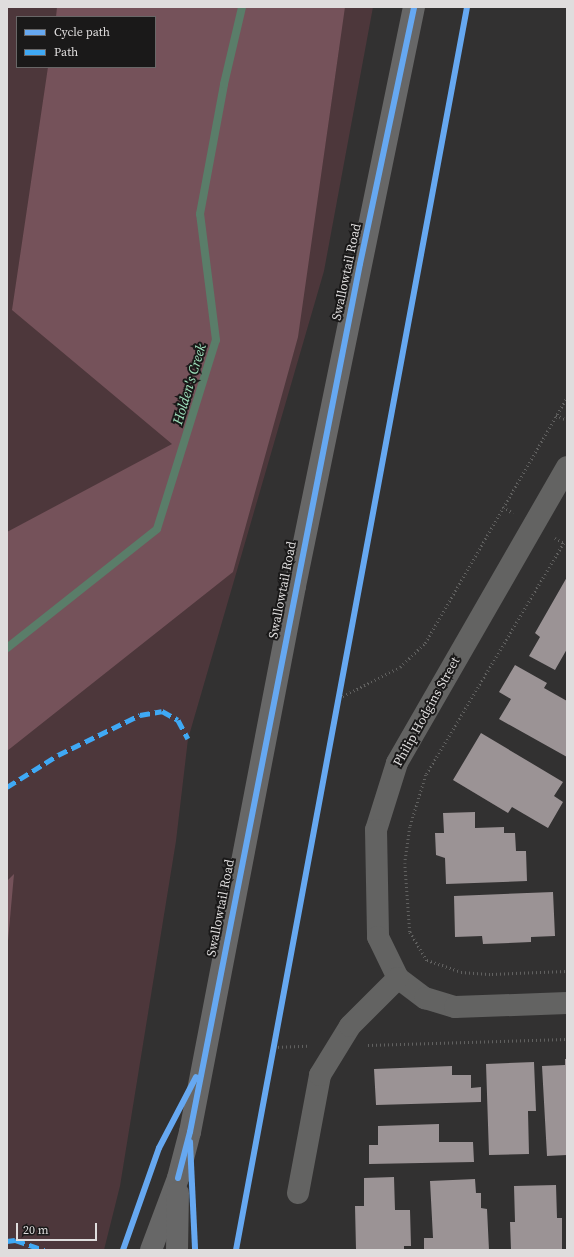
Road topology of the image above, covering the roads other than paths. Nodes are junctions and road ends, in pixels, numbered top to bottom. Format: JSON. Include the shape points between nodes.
{"nodes":[{"id":1,"x":414,"y":7,"type":"edge"},
{"id":2,"x":565,"y":473,"type":"edge"},
{"id":3,"x":398,"y":978,"type":"junction"},
{"id":4,"x":567,"y":1003,"type":"edge"},
{"id":5,"x":178,"y":1178,"type":"junction"},
{"id":6,"x":298,"y":1193,"type":"dead end"},
{"id":7,"x":151,"y":1250,"type":"edge"},
{"id":8,"x":177,"y":1250,"type":"edge"}],
"edges":[{"from":1,"to":5,"type":"street","name":"Swallowtail Road","via":[[357,279],[190,1132]]},
{"from":2,"to":3,"type":"street","name":"Philip Hodgins Street","via":[[396,763],[376,830],[378,937]]},
{"from":3,"to":4,"type":"street","name":"Philip Hodgins Street","via":[[424,998],[455,1007]]},
{"from":3,"to":6,"type":"street","via":[[350,1026],[320,1074]]},
{"from":5,"to":7,"type":"street","name":"Swallowtail Road"},
{"from":5,"to":8,"type":"street","name":"Swallowtail Road"}]}
